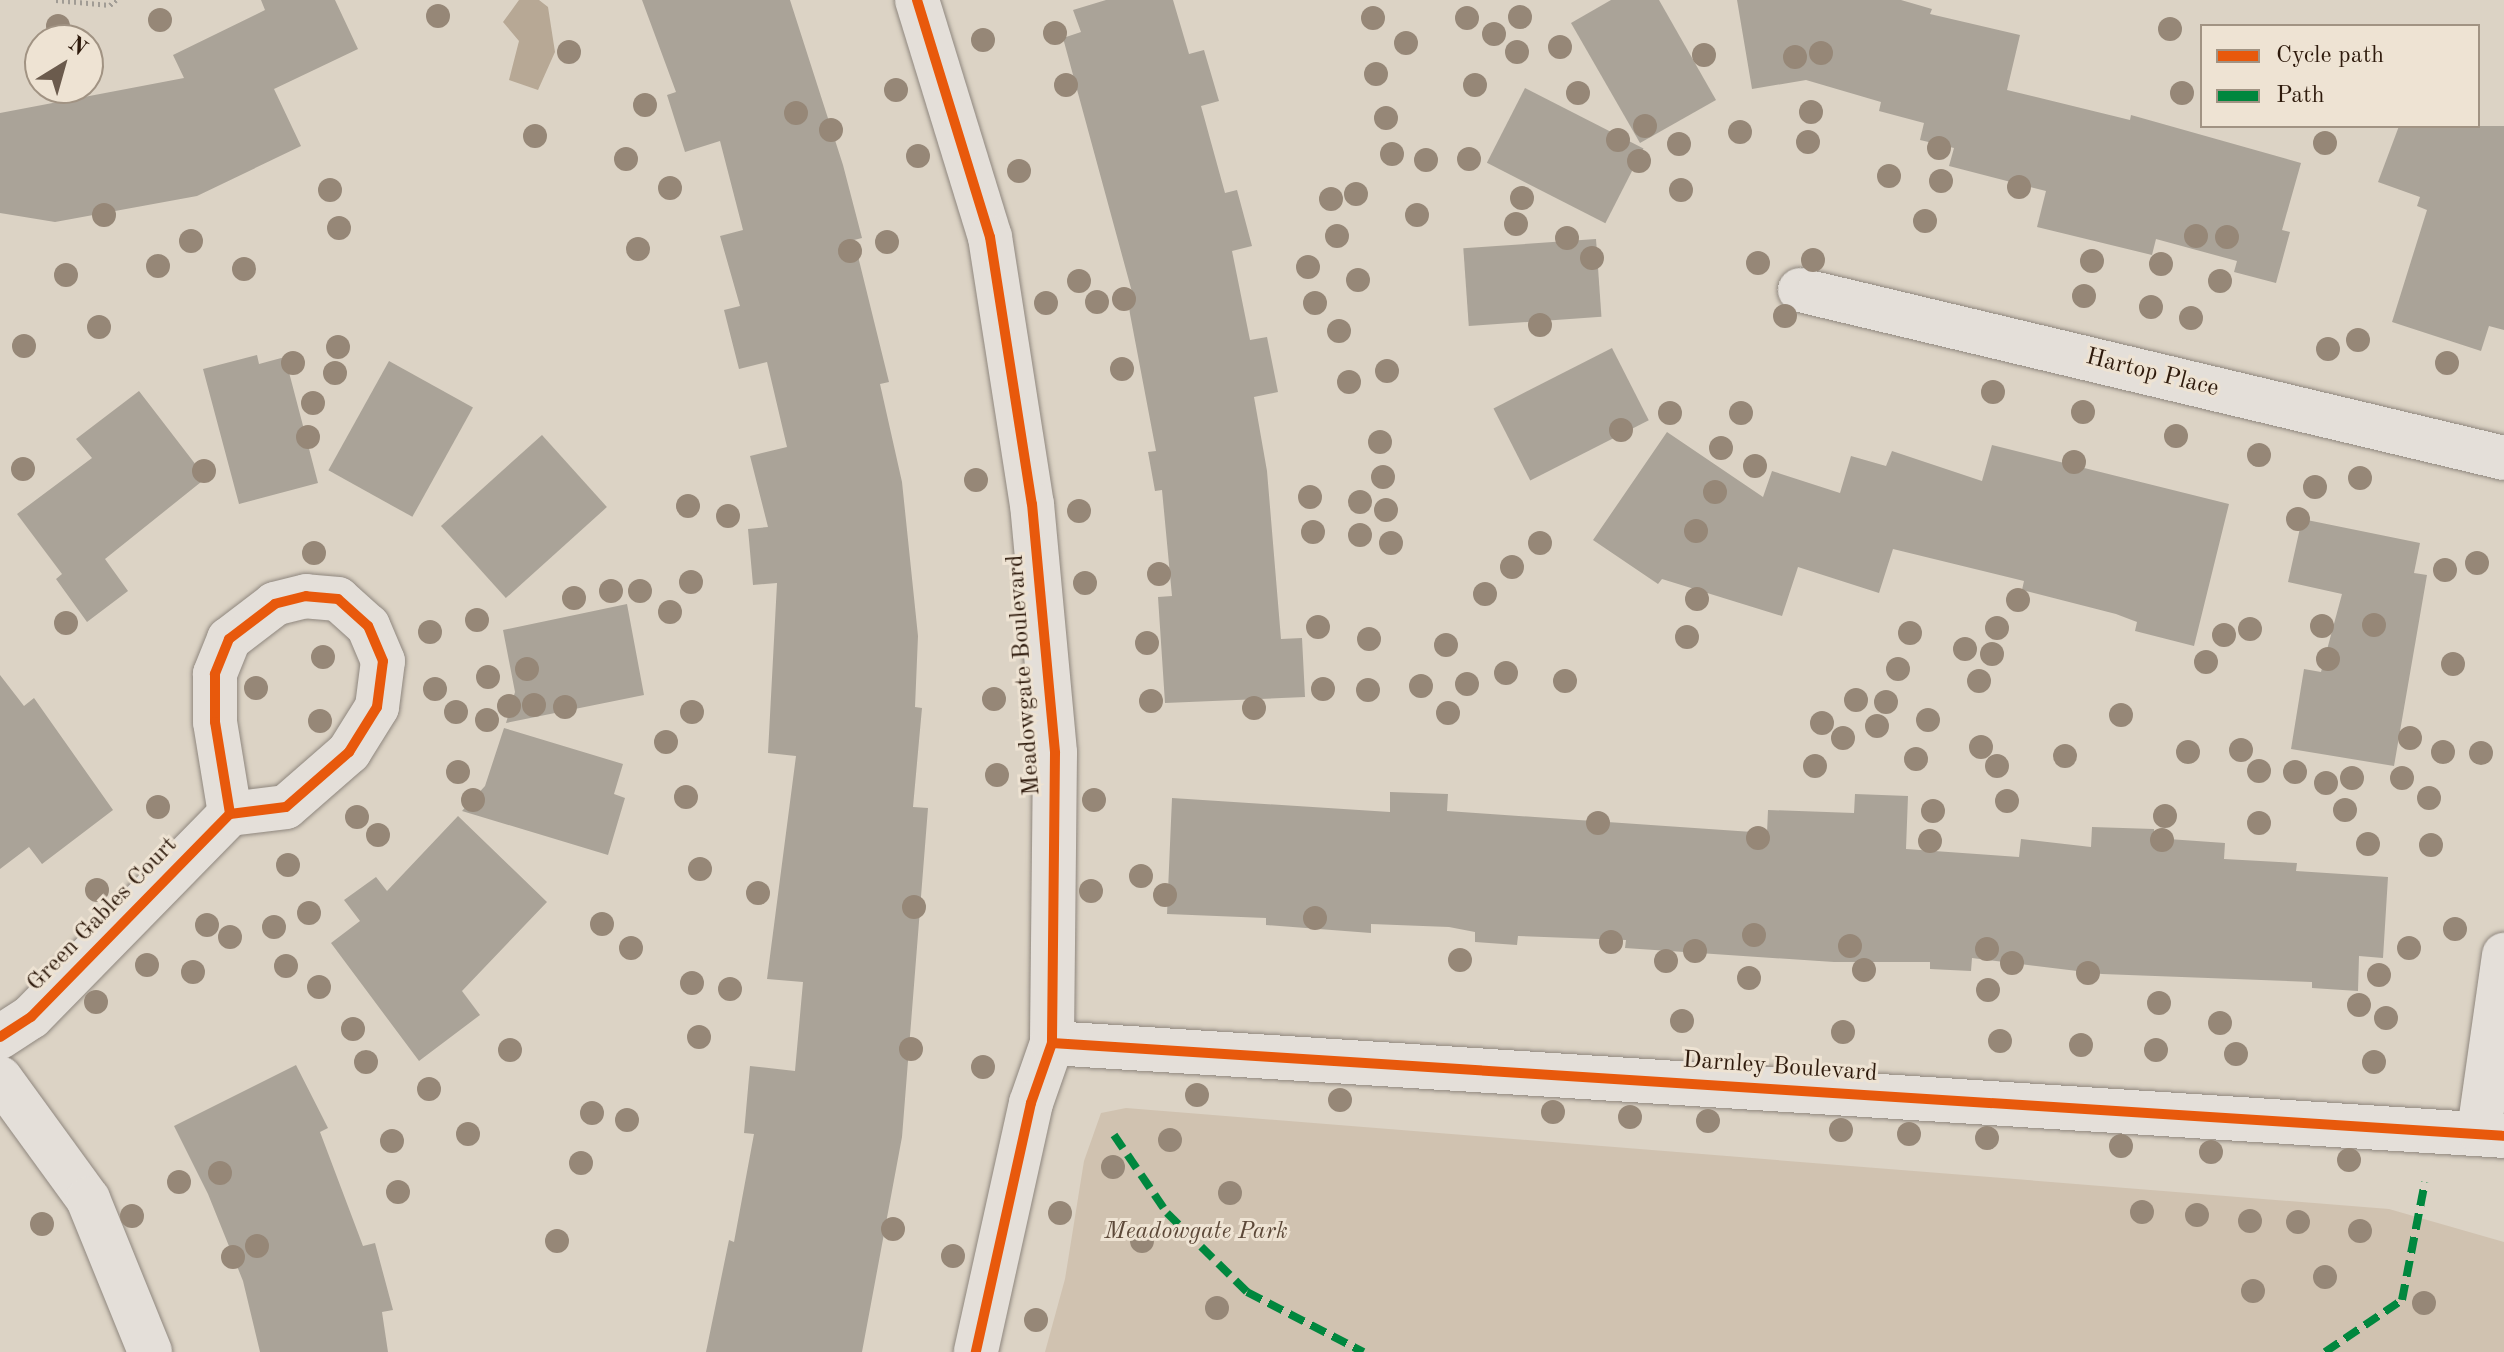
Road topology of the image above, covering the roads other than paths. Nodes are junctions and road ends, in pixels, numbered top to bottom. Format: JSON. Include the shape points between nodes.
{"nodes":[{"id":1,"x":917,"y":0,"type":"edge"},
{"id":2,"x":1800,"y":290,"type":"dead end"},
{"id":3,"x":2504,"y":458,"type":"edge"},
{"id":4,"x":230,"y":814,"type":"junction"},
{"id":5,"x":2504,"y":955,"type":"edge"},
{"id":6,"x":0,"y":1037,"type":"edge"},
{"id":7,"x":1052,"y":1043,"type":"junction"},
{"id":8,"x":0,"y":1078,"type":"edge"},
{"id":9,"x":2492,"y":1134,"type":"edge"},
{"id":10,"x":150,"y":1352,"type":"edge"},
{"id":11,"x":976,"y":1352,"type":"edge"}],
"edges":[{"from":1,"to":7,"type":"street","name":"Meadowgate Boulevard","via":[[990,237],[1032,504],[1055,753]]},
{"from":2,"to":3,"type":"street","name":"Hartop Place"},
{"from":4,"to":4,"type":"street","via":[[286,807],[349,752],[377,707],[383,661],[368,626],[338,599],[306,596],[275,604],[229,639],[215,674],[215,722]]},
{"from":4,"to":6,"type":"street","name":"Green Gables Court","via":[[31,1017]]},
{"from":5,"to":9,"type":"street"},
{"from":7,"to":9,"type":"street","name":"Darnley Boulevard"},
{"from":7,"to":11,"type":"street","name":"Meadowgate Boulevard","via":[[1031,1103]]},
{"from":8,"to":10,"type":"street","via":[[88,1199]]}]}
